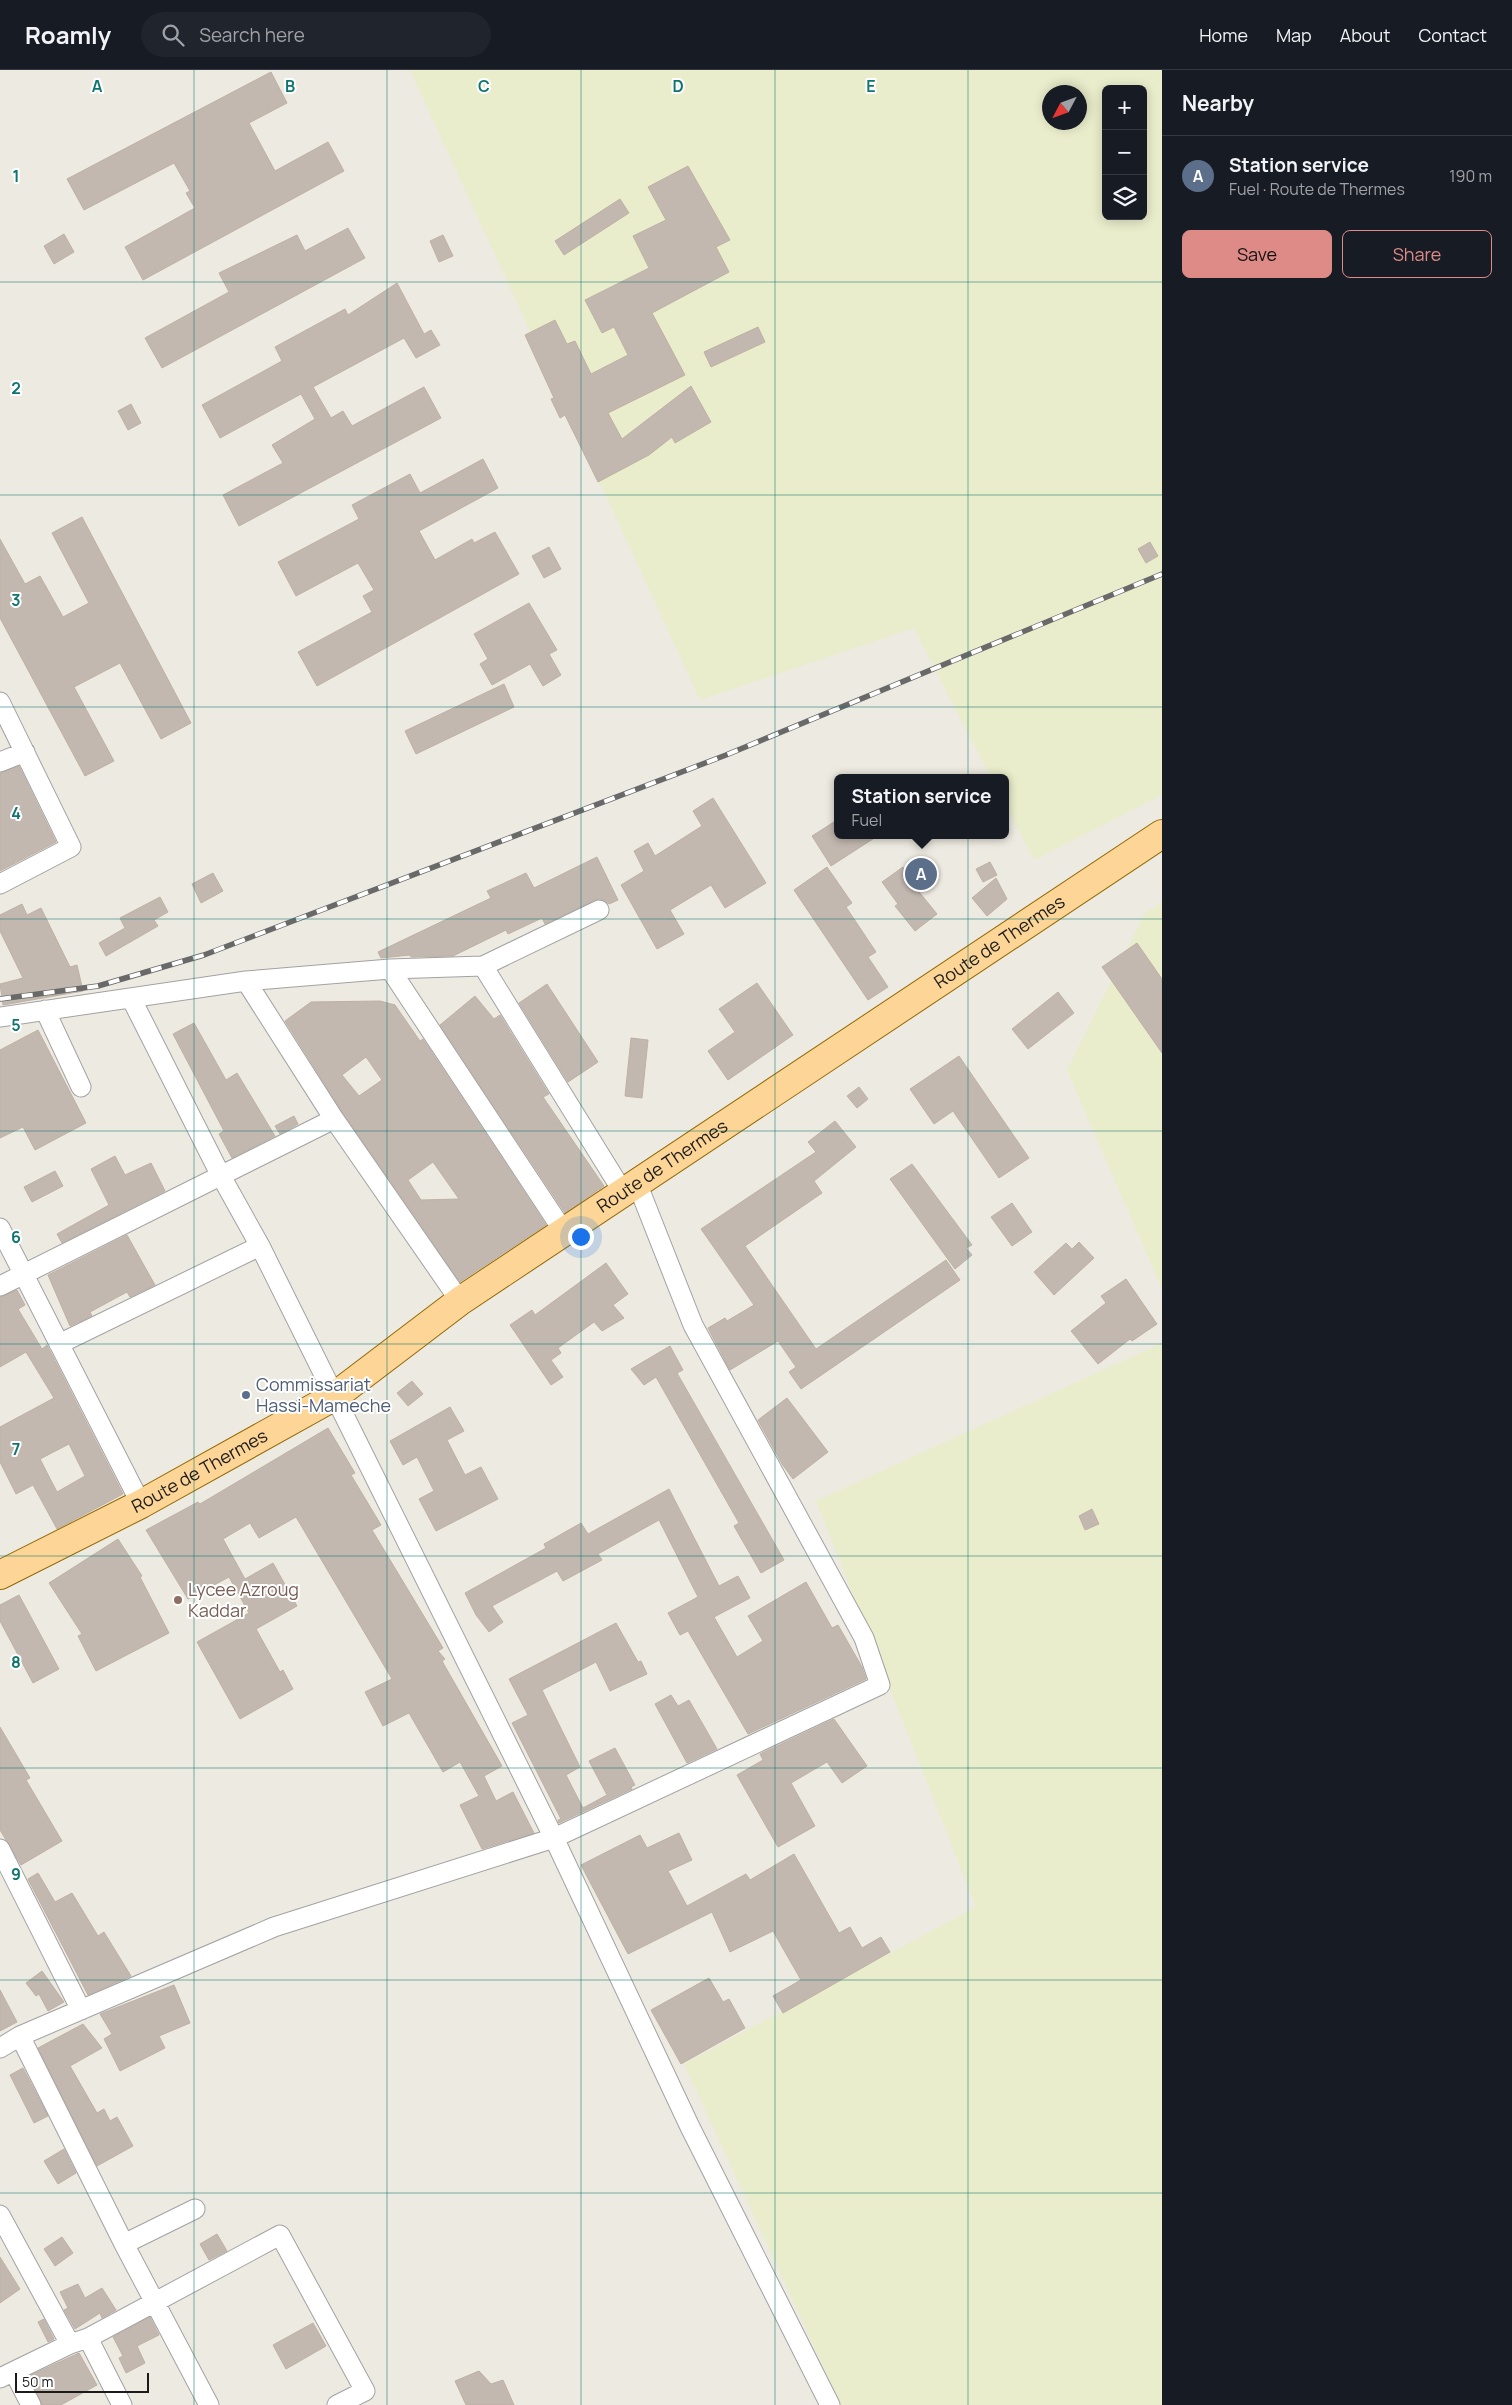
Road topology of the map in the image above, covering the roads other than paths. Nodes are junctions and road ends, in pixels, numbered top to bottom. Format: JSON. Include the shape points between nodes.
{"nodes":[{"id":1,"x":0,"y":702,"type":"edge"},
{"id":2,"x":25,"y":752,"type":"junction"},
{"id":3,"x":0,"y":762,"type":"edge"},
{"id":4,"x":1162,"y":834,"type":"edge"},
{"id":5,"x":0,"y":884,"type":"edge"},
{"id":6,"x":599,"y":910,"type":"dead end"},
{"id":7,"x":483,"y":966,"type":"junction"},
{"id":8,"x":390,"y":969,"type":"junction"},
{"id":9,"x":246,"y":981,"type":"junction"},
{"id":10,"x":132,"y":998,"type":"junction"},
{"id":11,"x":45,"y":1010,"type":"junction"},
{"id":12,"x":0,"y":1017,"type":"edge"},
{"id":13,"x":82,"y":1087,"type":"dead end"},
{"id":14,"x":334,"y":1120,"type":"junction"},
{"id":15,"x":221,"y":1176,"type":"junction"},
{"id":16,"x":630,"y":1188,"type":"junction"},
{"id":17,"x":0,"y":1228,"type":"edge"},
{"id":18,"x":564,"y":1232,"type":"junction"},
{"id":19,"x":260,"y":1246,"type":"junction"},
{"id":20,"x":23,"y":1274,"type":"junction"},
{"id":21,"x":0,"y":1286,"type":"edge"},
{"id":22,"x":460,"y":1301,"type":"junction"},
{"id":23,"x":59,"y":1344,"type":"junction"},
{"id":24,"x":335,"y":1396,"type":"junction"},
{"id":25,"x":142,"y":1504,"type":"junction"},
{"id":26,"x":0,"y":1575,"type":"edge"},
{"id":27,"x":554,"y":1838,"type":"junction"},
{"id":28,"x":0,"y":1849,"type":"edge"},
{"id":29,"x":81,"y":2010,"type":"junction"},
{"id":30,"x":20,"y":2036,"type":"junction"},
{"id":31,"x":0,"y":2048,"type":"edge"},
{"id":32,"x":195,"y":2208,"type":"dead end"},
{"id":33,"x":0,"y":2215,"type":"edge"},
{"id":34,"x":124,"y":2244,"type":"junction"},
{"id":35,"x":154,"y":2302,"type":"junction"},
{"id":36,"x":88,"y":2338,"type":"junction"},
{"id":37,"x":70,"y":2344,"type":"junction"},
{"id":38,"x":7,"y":2375,"type":"edge"},
{"id":39,"x":32,"y":2405,"type":"edge"},
{"id":40,"x":122,"y":2405,"type":"edge"},
{"id":41,"x":209,"y":2405,"type":"edge"},
{"id":42,"x":337,"y":2405,"type":"edge"},
{"id":43,"x":830,"y":2405,"type":"edge"}],
"edges":[{"from":1,"to":2,"type":"street"},
{"from":2,"to":3,"type":"street"},
{"from":2,"to":5,"type":"street","via":[[71,847]]},
{"from":4,"to":16,"type":"main road","name":"Route de Thermes"},
{"from":6,"to":7,"type":"street"},
{"from":7,"to":8,"type":"street"},
{"from":7,"to":16,"type":"street"},
{"from":8,"to":9,"type":"street"},
{"from":8,"to":18,"type":"street"},
{"from":9,"to":10,"type":"street"},
{"from":9,"to":14,"type":"street"},
{"from":10,"to":11,"type":"street"},
{"from":10,"to":15,"type":"street"},
{"from":11,"to":12,"type":"street"},
{"from":11,"to":13,"type":"street"},
{"from":14,"to":15,"type":"street"},
{"from":14,"to":22,"type":"street"},
{"from":15,"to":19,"type":"street"},
{"from":15,"to":20,"type":"street"},
{"from":16,"to":18,"type":"main road","name":"Route de Thermes"},
{"from":16,"to":27,"type":"street","via":[[693,1325],[864,1638],[880,1686]]},
{"from":17,"to":20,"type":"street"},
{"from":18,"to":22,"type":"main road","name":"Route de Thermes"},
{"from":19,"to":23,"type":"street"},
{"from":19,"to":24,"type":"street"},
{"from":20,"to":21,"type":"street"},
{"from":20,"to":23,"type":"street"},
{"from":22,"to":24,"type":"main road","name":"Route de Thermes"},
{"from":23,"to":25,"type":"street"},
{"from":24,"to":25,"type":"main road","name":"Route de Thermes"},
{"from":24,"to":27,"type":"street"},
{"from":25,"to":26,"type":"main road","name":"Route de Thermes"},
{"from":27,"to":29,"type":"street","via":[[274,1927]]},
{"from":27,"to":43,"type":"street","via":[[690,2127]]},
{"from":28,"to":29,"type":"street"},
{"from":29,"to":30,"type":"street"},
{"from":30,"to":31,"type":"street"},
{"from":30,"to":34,"type":"street"},
{"from":32,"to":34,"type":"street"},
{"from":33,"to":37,"type":"street"},
{"from":34,"to":35,"type":"street"},
{"from":35,"to":36,"type":"street"},
{"from":35,"to":41,"type":"street"},
{"from":35,"to":42,"type":"street","via":[[280,2235],[365,2390]]},
{"from":36,"to":37,"type":"street"},
{"from":36,"to":40,"type":"street"},
{"from":37,"to":38,"type":"street"},
{"from":38,"to":39,"type":"street"}]}
